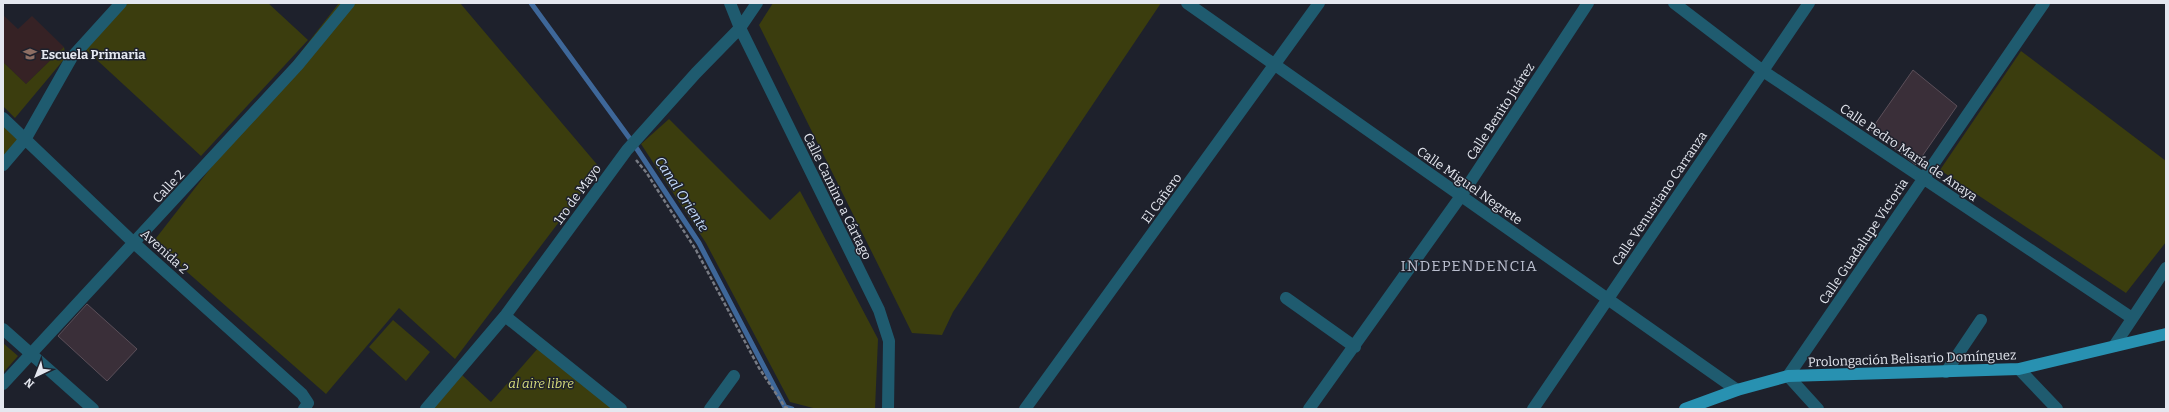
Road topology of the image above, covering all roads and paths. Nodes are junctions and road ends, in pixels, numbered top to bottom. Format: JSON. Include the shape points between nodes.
{"nodes":[{"id":1,"x":121,"y":3,"type":"edge"},
{"id":2,"x":730,"y":3,"type":"edge"},
{"id":3,"x":757,"y":3,"type":"edge"},
{"id":4,"x":1187,"y":3,"type":"edge"},
{"id":5,"x":1319,"y":3,"type":"edge"},
{"id":6,"x":1588,"y":3,"type":"edge"},
{"id":7,"x":1674,"y":3,"type":"edge"},
{"id":8,"x":1809,"y":3,"type":"edge"},
{"id":9,"x":2044,"y":3,"type":"edge"},
{"id":10,"x":342,"y":5,"type":"edge"},
{"id":11,"x":740,"y":28,"type":"junction"},
{"id":12,"x":1275,"y":66,"type":"junction"},
{"id":13,"x":1763,"y":71,"type":"junction"},
{"id":14,"x":3,"y":118,"type":"edge"},
{"id":15,"x":26,"y":138,"type":"junction"},
{"id":16,"x":627,"y":150,"type":"junction"},
{"id":17,"x":3,"y":164,"type":"edge"},
{"id":18,"x":1923,"y":178,"type":"junction"},
{"id":19,"x":1460,"y":196,"type":"junction"},
{"id":20,"x":134,"y":243,"type":"junction"},
{"id":21,"x":2166,"y":268,"type":"edge"},
{"id":22,"x":1286,"y":298,"type":"dead end"},
{"id":23,"x":1608,"y":298,"type":"junction"},
{"id":24,"x":505,"y":316,"type":"junction"},
{"id":25,"x":2132,"y":318,"type":"junction"},
{"id":26,"x":1981,"y":320,"type":"dead end"},
{"id":27,"x":3,"y":329,"type":"edge"},
{"id":28,"x":2166,"y":334,"type":"edge"},
{"id":29,"x":2114,"y":346,"type":"junction"},
{"id":30,"x":1355,"y":347,"type":"junction"},
{"id":31,"x":31,"y":354,"type":"junction"},
{"id":32,"x":2019,"y":369,"type":"junction"},
{"id":33,"x":1946,"y":372,"type":"junction"},
{"id":34,"x":734,"y":376,"type":"dead end"},
{"id":35,"x":1788,"y":376,"type":"junction"},
{"id":36,"x":3,"y":384,"type":"edge"},
{"id":37,"x":1737,"y":390,"type":"junction"},
{"id":38,"x":306,"y":406,"type":"edge"},
{"id":39,"x":888,"y":408,"type":"edge"},
{"id":40,"x":93,"y":409,"type":"edge"},
{"id":41,"x":426,"y":409,"type":"edge"},
{"id":42,"x":621,"y":409,"type":"edge"},
{"id":43,"x":710,"y":409,"type":"edge"},
{"id":44,"x":790,"y":409,"type":"edge"},
{"id":45,"x":1025,"y":409,"type":"edge"},
{"id":46,"x":1309,"y":409,"type":"edge"},
{"id":47,"x":1533,"y":409,"type":"edge"},
{"id":48,"x":1685,"y":409,"type":"edge"},
{"id":49,"x":1818,"y":409,"type":"edge"},
{"id":50,"x":2057,"y":409,"type":"edge"}],
"edges":[{"from":1,"to":15,"type":"street","via":[[72,56]]},
{"from":2,"to":11,"type":"street","name":"Calle Camino a Cártago"},
{"from":3,"to":11,"type":"street","name":"1ro de Mayo"},
{"from":4,"to":12,"type":"street","name":"Calle Miguel Negrete"},
{"from":5,"to":12,"type":"street","name":"El Cañero"},
{"from":6,"to":19,"type":"street","name":"Calle Benito Juárez"},
{"from":7,"to":13,"type":"street","name":"Calle Pedro María de Anaya"},
{"from":8,"to":13,"type":"street","name":"Calle Venustiano Carranza"},
{"from":9,"to":18,"type":"street","name":"Calle Guadalupe Victoria"},
{"from":10,"to":20,"type":"street","name":"Calle 2","via":[[298,65]]},
{"from":11,"to":16,"type":"street","name":"1ro de Mayo"},
{"from":11,"to":39,"type":"street","name":"Calle Camino a Cártago","via":[[879,310],[889,341]]},
{"from":12,"to":19,"type":"street","name":"Calle Miguel Negrete"},
{"from":12,"to":45,"type":"street","name":"El Cañero"},
{"from":13,"to":18,"type":"street","name":"Calle Pedro María de Anaya"},
{"from":13,"to":23,"type":"street","name":"Calle Venustiano Carranza"},
{"from":14,"to":15,"type":"street","name":"Avenida 2"},
{"from":15,"to":17,"type":"street"},
{"from":15,"to":20,"type":"street","name":"Avenida 2"},
{"from":16,"to":24,"type":"street","name":"1ro de Mayo"},
{"from":16,"to":44,"type":"path","via":[[646,172],[696,250],[759,368],[785,407]]},
{"from":18,"to":25,"type":"street","name":"Calle Pedro María de Anaya"},
{"from":18,"to":35,"type":"street","name":"Calle Guadalupe Victoria"},
{"from":19,"to":23,"type":"street","name":"Calle Miguel Negrete"},
{"from":19,"to":30,"type":"street","name":"Calle Benito Juárez"},
{"from":20,"to":31,"type":"street","name":"Calle 2"},
{"from":20,"to":38,"type":"street","name":"Avenida 2","via":[[302,394]]},
{"from":21,"to":25,"type":"street"},
{"from":22,"to":30,"type":"street"},
{"from":23,"to":37,"type":"street","name":"Calle Miguel Negrete"},
{"from":23,"to":47,"type":"street","name":"Calle Venustiano Carranza"},
{"from":24,"to":41,"type":"street","name":"1ro de Mayo"},
{"from":24,"to":42,"type":"street"},
{"from":25,"to":29,"type":"street"},
{"from":26,"to":33,"type":"street"},
{"from":27,"to":31,"type":"street"},
{"from":28,"to":29,"type":"main road","name":"Prolongación Belisario Domínguez"},
{"from":29,"to":32,"type":"main road","name":"Prolongación Belisario Domínguez"},
{"from":30,"to":46,"type":"street","name":"Calle Benito Juárez"},
{"from":31,"to":36,"type":"street","name":"Calle 2"},
{"from":31,"to":40,"type":"street"},
{"from":32,"to":33,"type":"main road","name":"Prolongación Belisario Domínguez"},
{"from":32,"to":50,"type":"street"},
{"from":33,"to":35,"type":"main road","name":"Prolongación Belisario Domínguez"},
{"from":34,"to":43,"type":"street"},
{"from":35,"to":37,"type":"main road","name":"Prolongación Belisario Domínguez"},
{"from":35,"to":49,"type":"street"},
{"from":37,"to":48,"type":"main road","name":"Prolongación Belisario Domínguez"}]}
